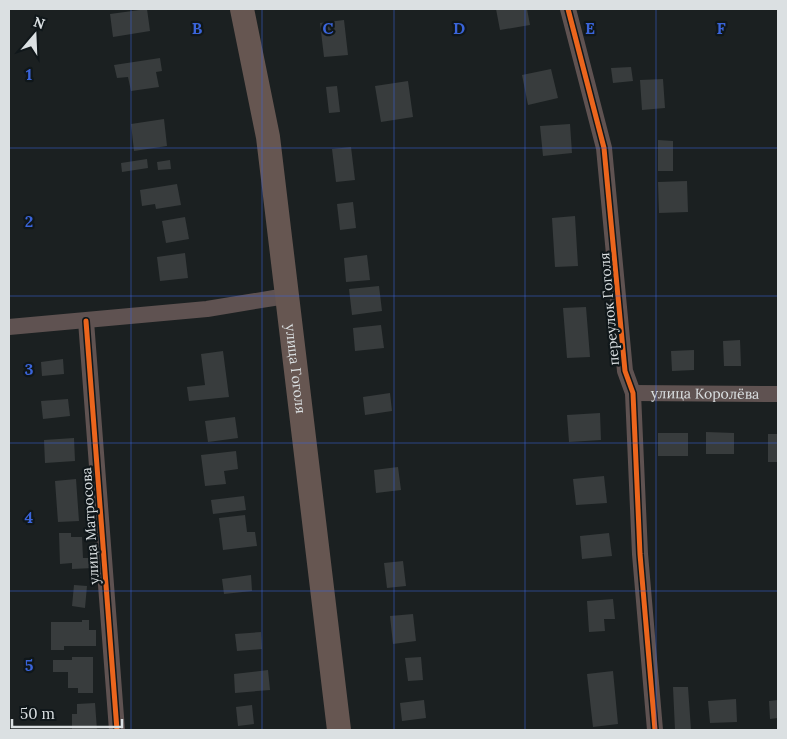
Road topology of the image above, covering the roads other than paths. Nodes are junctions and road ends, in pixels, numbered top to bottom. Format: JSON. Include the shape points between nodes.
{"nodes":[{"id":1,"x":242,"y":9,"type":"edge"},
{"id":2,"x":568,"y":9,"type":"edge"},
{"id":3,"x":286,"y":296,"type":"junction"},
{"id":4,"x":86,"y":320,"type":"junction"},
{"id":5,"x":9,"y":327,"type":"edge"},
{"id":6,"x":633,"y":393,"type":"junction"},
{"id":7,"x":778,"y":394,"type":"edge"},
{"id":8,"x":117,"y":730,"type":"edge"},
{"id":9,"x":339,"y":730,"type":"edge"},
{"id":10,"x":656,"y":730,"type":"edge"}],
"edges":[{"from":1,"to":3,"type":"main road","name":"улица Гоголя","via":[[268,136]]},
{"from":2,"to":6,"type":"street","name":"переулок Гоголя","via":[[604,148],[625,371]]},
{"from":3,"to":4,"type":"street","via":[[207,309]]},
{"from":3,"to":9,"type":"main road","name":"улица Гоголя"},
{"from":4,"to":5,"type":"street"},
{"from":4,"to":8,"type":"street","name":"улица Матросова"},
{"from":6,"to":7,"type":"street","name":"улица Королёва"},
{"from":6,"to":10,"type":"street","name":"переулок Гоголя","via":[[640,554]]}]}
